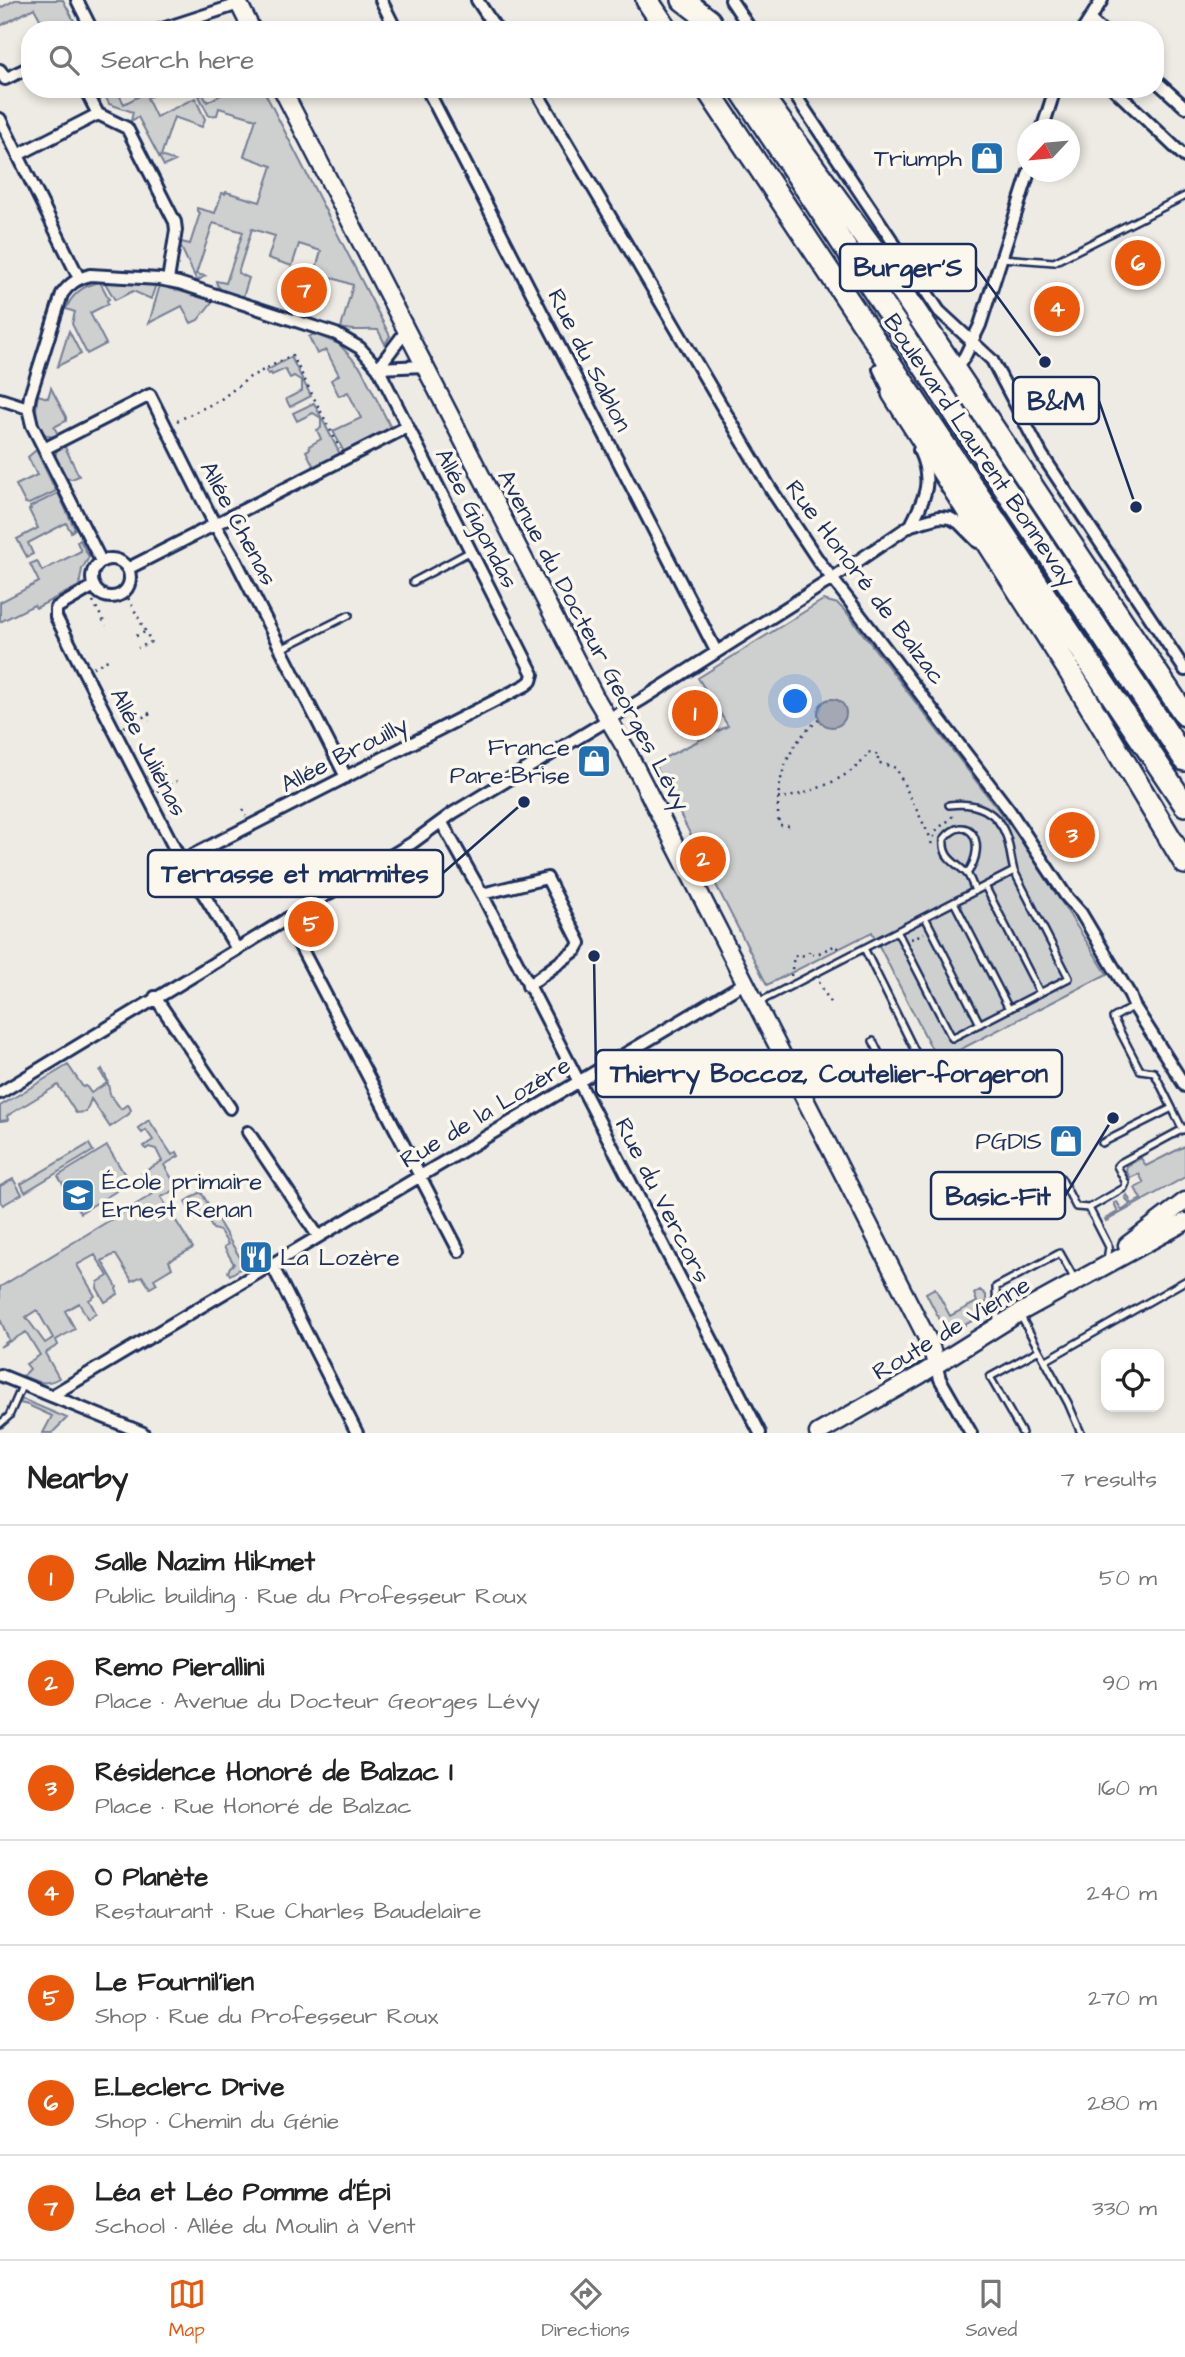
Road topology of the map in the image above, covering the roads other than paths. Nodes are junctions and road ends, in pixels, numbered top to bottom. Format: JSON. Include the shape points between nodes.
{"nodes":[{"id":1,"x":77,"y":0,"type":"edge"},
{"id":2,"x":381,"y":0,"type":"edge"},
{"id":3,"x":477,"y":0,"type":"edge"},
{"id":4,"x":647,"y":0,"type":"edge"},
{"id":5,"x":681,"y":0,"type":"edge"},
{"id":6,"x":731,"y":0,"type":"edge"},
{"id":7,"x":1102,"y":0,"type":"edge"},
{"id":8,"x":238,"y":2,"type":"edge"},
{"id":9,"x":88,"y":21,"type":"edge"},
{"id":10,"x":184,"y":21,"type":"edge"},
{"id":11,"x":248,"y":21,"type":"edge"},
{"id":12,"x":392,"y":21,"type":"edge"},
{"id":13,"x":491,"y":21,"type":"edge"},
{"id":14,"x":661,"y":21,"type":"edge"},
{"id":15,"x":694,"y":21,"type":"edge"},
{"id":16,"x":710,"y":21,"type":"edge"},
{"id":17,"x":745,"y":21,"type":"edge"},
{"id":18,"x":1089,"y":21,"type":"edge"},
{"id":19,"x":21,"y":70,"type":"edge"},
{"id":20,"x":2,"y":77,"type":"edge"},
{"id":21,"x":1164,"y":88,"type":"edge"},
{"id":22,"x":90,"y":98,"type":"edge"},
{"id":23,"x":287,"y":98,"type":"edge"},
{"id":24,"x":432,"y":98,"type":"edge"},
{"id":25,"x":540,"y":98,"type":"edge"},
{"id":26,"x":713,"y":98,"type":"edge"},
{"id":27,"x":746,"y":98,"type":"edge"},
{"id":28,"x":764,"y":98,"type":"edge"},
{"id":29,"x":797,"y":98,"type":"edge"},
{"id":30,"x":1052,"y":98,"type":"edge"},
{"id":31,"x":1123,"y":98,"type":"edge"},
{"id":32,"x":1185,"y":107,"type":"edge"},
{"id":33,"x":98,"y":114,"type":"junction"},
{"id":34,"x":0,"y":119,"type":"edge"},
{"id":35,"x":1045,"y":119,"type":"edge"},
{"id":36,"x":18,"y":155,"type":"junction"},
{"id":37,"x":1185,"y":157,"type":"edge"},
{"id":38,"x":1026,"y":182,"type":"edge"},
{"id":39,"x":1185,"y":196,"type":"edge"},
{"id":40,"x":1001,"y":258,"type":"junction"},
{"id":41,"x":79,"y":278,"type":"junction"},
{"id":42,"x":168,"y":280,"type":"junction"},
{"id":43,"x":841,"y":288,"type":"junction"},
{"id":44,"x":406,"y":331,"type":"junction"},
{"id":45,"x":972,"y":343,"type":"junction"},
{"id":46,"x":424,"y":366,"type":"junction"},
{"id":47,"x":378,"y":368,"type":"junction"},
{"id":48,"x":878,"y":369,"type":"junction"},
{"id":49,"x":955,"y":370,"type":"junction"},
{"id":50,"x":0,"y":399,"type":"edge"},
{"id":51,"x":28,"y":408,"type":"junction"},
{"id":52,"x":407,"y":426,"type":"junction"},
{"id":53,"x":44,"y":449,"type":"junction"},
{"id":54,"x":215,"y":525,"type":"junction"},
{"id":55,"x":911,"y":525,"type":"junction"},
{"id":56,"x":471,"y":551,"type":"junction"},
{"id":57,"x":101,"y":561,"type":"junction"},
{"id":58,"x":129,"y":568,"type":"junction"},
{"id":59,"x":832,"y":578,"type":"junction"},
{"id":60,"x":413,"y":582,"type":"dead end"},
{"id":61,"x":91,"y":588,"type":"junction"},
{"id":62,"x":349,"y":615,"type":"dead end"},
{"id":63,"x":1041,"y":626,"type":"junction"},
{"id":64,"x":281,"y":649,"type":"junction"},
{"id":65,"x":716,"y":651,"type":"junction"},
{"id":66,"x":1185,"y":670,"type":"edge"},
{"id":67,"x":526,"y":685,"type":"joint"},
{"id":68,"x":1185,"y":715,"type":"edge"},
{"id":69,"x":608,"y":719,"type":"junction"},
{"id":70,"x":1185,"y":760,"type":"edge"},
{"id":71,"x":346,"y":777,"type":"junction"},
{"id":72,"x":949,"y":805,"type":"road end"},
{"id":73,"x":1185,"y":805,"type":"edge"},
{"id":74,"x":442,"y":823,"type":"junction"},
{"id":75,"x":181,"y":862,"type":"junction"},
{"id":76,"x":1185,"y":863,"type":"edge"},
{"id":77,"x":1014,"y":871,"type":"junction"},
{"id":78,"x":967,"y":874,"type":"junction"},
{"id":79,"x":985,"y":886,"type":"junction"},
{"id":80,"x":975,"y":891,"type":"junction"},
{"id":81,"x":482,"y":894,"type":"junction"},
{"id":82,"x":954,"y":902,"type":"junction"},
{"id":83,"x":925,"y":917,"type":"junction"},
{"id":84,"x":286,"y":919,"type":"junction"},
{"id":85,"x":897,"y":931,"type":"junction"},
{"id":86,"x":864,"y":948,"type":"junction"},
{"id":87,"x":237,"y":949,"type":"junction"},
{"id":88,"x":791,"y":976,"type":"road end"},
{"id":89,"x":746,"y":982,"type":"junction"},
{"id":90,"x":528,"y":986,"type":"junction"},
{"id":91,"x":790,"y":986,"type":"junction"},
{"id":92,"x":1040,"y":993,"type":"junction"},
{"id":93,"x":155,"y":997,"type":"junction"},
{"id":94,"x":757,"y":1003,"type":"junction"},
{"id":95,"x":1135,"y":1006,"type":"junction"},
{"id":96,"x":1009,"y":1009,"type":"junction"},
{"id":97,"x":980,"y":1024,"type":"junction"},
{"id":98,"x":873,"y":1041,"type":"dead end"},
{"id":99,"x":578,"y":1082,"type":"junction"},
{"id":100,"x":1185,"y":1086,"type":"edge"},
{"id":101,"x":0,"y":1093,"type":"edge"},
{"id":102,"x":230,"y":1108,"type":"dead end"},
{"id":103,"x":1172,"y":1108,"type":"junction"},
{"id":104,"x":1184,"y":1129,"type":"edge"},
{"id":105,"x":248,"y":1132,"type":"dead end"},
{"id":106,"x":1102,"y":1143,"type":"dead end"},
{"id":107,"x":419,"y":1176,"type":"junction"},
{"id":108,"x":1061,"y":1178,"type":"dead end"},
{"id":109,"x":1185,"y":1201,"type":"edge"},
{"id":110,"x":1089,"y":1208,"type":"junction"},
{"id":111,"x":1185,"y":1222,"type":"edge"},
{"id":112,"x":318,"y":1236,"type":"junction"},
{"id":113,"x":459,"y":1251,"type":"dead end"},
{"id":114,"x":1107,"y":1263,"type":"junction"},
{"id":115,"x":272,"y":1265,"type":"junction"},
{"id":116,"x":1185,"y":1280,"type":"edge"},
{"id":117,"x":1076,"y":1281,"type":"junction"},
{"id":118,"x":1019,"y":1313,"type":"junction"},
{"id":119,"x":997,"y":1326,"type":"junction"},
{"id":120,"x":1038,"y":1350,"type":"junction"},
{"id":121,"x":1045,"y":1361,"type":"junction"},
{"id":122,"x":936,"y":1364,"type":"junction"},
{"id":123,"x":0,"y":1375,"type":"edge"},
{"id":124,"x":23,"y":1384,"type":"junction"},
{"id":125,"x":51,"y":1396,"type":"junction"},
{"id":126,"x":0,"y":1424,"type":"edge"},
{"id":127,"x":143,"y":1433,"type":"edge"},
{"id":128,"x":357,"y":1433,"type":"edge"},
{"id":129,"x":760,"y":1433,"type":"edge"},
{"id":130,"x":818,"y":1433,"type":"edge"},
{"id":131,"x":971,"y":1433,"type":"edge"},
{"id":132,"x":1022,"y":1433,"type":"edge"},
{"id":133,"x":1081,"y":1433,"type":"edge"}],
"edges":[{"from":1,"to":9,"type":"street"},
{"from":2,"to":12,"type":"street"},
{"from":3,"to":13,"type":"street"},
{"from":4,"to":14,"type":"highway"},
{"from":5,"to":15,"type":"highway"},
{"from":5,"to":16,"type":"highway"},
{"from":6,"to":17,"type":"street"},
{"from":7,"to":18,"type":"street"},
{"from":8,"to":10,"type":"street"},
{"from":8,"to":11,"type":"street"},
{"from":19,"to":20,"type":"street"},
{"from":21,"to":32,"type":"street"},
{"from":22,"to":33,"type":"street"},
{"from":23,"to":44,"type":"street","name":"Avenue du Docteur Georges Lévy"},
{"from":24,"to":65,"type":"street","name":"Rue du Sablon"},
{"from":25,"to":59,"type":"street","name":"Rue Honoré de Balzac","via":[[770,488]]},
{"from":26,"to":43,"type":"highway","name":"Boulevard Laurent Bonnevay"},
{"from":27,"to":70,"type":"highway","name":"Boulevard Laurent Bonnevay"},
{"from":28,"to":49,"type":"highway"},
{"from":29,"to":45,"type":"street","via":[[939,311]]},
{"from":30,"to":35,"type":"street"},
{"from":31,"to":37,"type":"street"},
{"from":33,"to":36,"type":"street"},
{"from":33,"to":42,"type":"street","via":[[127,128],[175,222]]},
{"from":34,"to":36,"type":"street"},
{"from":36,"to":41,"type":"street"},
{"from":38,"to":40,"type":"street"},
{"from":39,"to":40,"type":"lane","via":[[1054,262]]},
{"from":40,"to":45,"type":"street"},
{"from":41,"to":42,"type":"street","name":"Allée Gigondas","via":[[103,275]]},
{"from":41,"to":51,"type":"street","via":[[62,294]]},
{"from":42,"to":47,"type":"street","name":"Allée Gigondas","via":[[337,334],[360,348]]},
{"from":43,"to":48,"type":"highway"},
{"from":43,"to":73,"type":"highway","name":"Boulevard Laurent Bonnevay"},
{"from":44,"to":46,"type":"street","name":"Avenue du Docteur Georges Lévy"},
{"from":44,"to":47,"type":"street"},
{"from":45,"to":49,"type":"street"},
{"from":45,"to":66,"type":"street","via":[[992,360],[1042,455]]},
{"from":46,"to":47,"type":"street"},
{"from":46,"to":69,"type":"street","name":"Avenue du Docteur Georges Lévy"},
{"from":47,"to":52,"type":"street","name":"Allée Gigondas"},
{"from":48,"to":55,"type":"street","via":[[925,463],[925,497]]},
{"from":48,"to":63,"type":"highway"},
{"from":49,"to":68,"type":"highway"},
{"from":50,"to":51,"type":"street"},
{"from":51,"to":53,"type":"street"},
{"from":52,"to":54,"type":"street"},
{"from":52,"to":56,"type":"street","name":"Allée Gigondas"},
{"from":53,"to":54,"type":"street","name":"Allée Chenas","via":[[150,395]]},
{"from":53,"to":57,"type":"street"},
{"from":54,"to":58,"type":"street"},
{"from":54,"to":64,"type":"street","name":"Allée Chenas"},
{"from":55,"to":59,"type":"street"},
{"from":55,"to":63,"type":"street","via":[[939,517],[959,523],[982,546]]},
{"from":56,"to":60,"type":"lane"},
{"from":56,"to":67,"type":"street","name":"Allée Gigondas","via":[[531,667],[533,674]]},
{"from":57,"to":58,"type":"street","via":[[120,560]]},
{"from":57,"to":61,"type":"street","via":[[93,572]]},
{"from":58,"to":61,"type":"street","via":[[131,581],[125,592],[111,597]]},
{"from":59,"to":65,"type":"street"},
{"from":59,"to":95,"type":"street","name":"Rue Honoré de Balzac","via":[[1015,819],[1081,913]]},
{"from":61,"to":75,"type":"street","name":"Allée Juliénas","via":[[54,612]]},
{"from":62,"to":64,"type":"lane"},
{"from":63,"to":76,"type":"highway"},
{"from":64,"to":71,"type":"street","name":"Allée Chenas"},
{"from":65,"to":69,"type":"street"},
{"from":67,"to":71,"type":"street","name":"Allée Brouilly"},
{"from":69,"to":74,"type":"street"},
{"from":69,"to":89,"type":"street","name":"Avenue du Docteur Georges Lévy"},
{"from":71,"to":75,"type":"street","name":"Allée Brouilly"},
{"from":72,"to":77,"type":"lane","via":[[979,806],[995,817],[1007,836]]},
{"from":74,"to":81,"type":"street","name":"Rue du Vercors"},
{"from":74,"to":84,"type":"street"},
{"from":75,"to":87,"type":"street","name":"Allée Juliénas"},
{"from":77,"to":79,"type":"lane"},
{"from":77,"to":92,"type":"lane","via":[[1069,978]]},
{"from":78,"to":78,"type":"lane","via":[[945,853],[944,839],[954,831],[967,830],[977,840],[976,858]]},
{"from":78,"to":80,"type":"lane"},
{"from":79,"to":80,"type":"lane"},
{"from":79,"to":92,"type":"lane"},
{"from":80,"to":82,"type":"lane"},
{"from":81,"to":90,"type":"street","name":"Rue du Vercors"},
{"from":81,"to":90,"type":"street","via":[[547,878],[580,943]]},
{"from":82,"to":83,"type":"lane"},
{"from":82,"to":96,"type":"lane"},
{"from":83,"to":85,"type":"lane"},
{"from":83,"to":97,"type":"lane"},
{"from":84,"to":87,"type":"street"},
{"from":84,"to":107,"type":"street"},
{"from":85,"to":86,"type":"lane"},
{"from":85,"to":97,"type":"lane","via":[[951,1038]]},
{"from":86,"to":91,"type":"lane"},
{"from":86,"to":98,"type":"lane","via":[[916,1053],[887,1069]]},
{"from":87,"to":93,"type":"street"},
{"from":88,"to":91,"type":"lane"},
{"from":89,"to":94,"type":"street","name":"Avenue du Docteur Georges Lévy"},
{"from":89,"to":99,"type":"street","name":"Rue de la Lozère"},
{"from":90,"to":99,"type":"street","name":"Rue du Vercors"},
{"from":91,"to":94,"type":"lane"},
{"from":92,"to":96,"type":"lane"},
{"from":93,"to":101,"type":"street"},
{"from":93,"to":102,"type":"street"},
{"from":94,"to":122,"type":"street","name":"Avenue du Docteur Georges Lévy","via":[[876,1235]]},
{"from":95,"to":100,"type":"street","name":"Rue Honoré de Balzac"},
{"from":95,"to":103,"type":"lane","via":[[1113,1018],[1140,1070],[1154,1072]]},
{"from":96,"to":97,"type":"lane"},
{"from":99,"to":107,"type":"street","name":"Rue de la Lozère"},
{"from":99,"to":129,"type":"street","name":"Rue du Vercors"},
{"from":103,"to":104,"type":"lane"},
{"from":103,"to":106,"type":"lane"},
{"from":104,"to":110,"type":"lane","via":[[1120,1163],[1124,1188]]},
{"from":105,"to":112,"type":"street"},
{"from":107,"to":112,"type":"street","name":"Rue de la Lozère"},
{"from":107,"to":113,"type":"street"},
{"from":108,"to":110,"type":"lane","via":[[1076,1206]]},
{"from":109,"to":114,"type":"street","name":"Route de Vienne"},
{"from":110,"to":114,"type":"lane","via":[[1109,1247]]},
{"from":111,"to":114,"type":"street","name":"Route de Vienne"},
{"from":112,"to":115,"type":"street","name":"Rue de la Lozère"},
{"from":114,"to":117,"type":"street","name":"Route de Vienne"},
{"from":115,"to":125,"type":"street","name":"Rue de la Lozère"},
{"from":115,"to":128,"type":"street"},
{"from":116,"to":121,"type":"lane"},
{"from":117,"to":118,"type":"street","name":"Route de Vienne"},
{"from":117,"to":119,"type":"lane","via":[[1060,1252],[996,1287]]},
{"from":118,"to":119,"type":"street","name":"Route de Vienne"},
{"from":118,"to":120,"type":"lane"},
{"from":119,"to":122,"type":"street","name":"Route de Vienne"},
{"from":120,"to":121,"type":"lane"},
{"from":120,"to":132,"type":"lane","via":[[990,1377]]},
{"from":121,"to":133,"type":"lane"},
{"from":122,"to":130,"type":"street","name":"Route de Vienne"},
{"from":122,"to":131,"type":"street","via":[[940,1380]]},
{"from":123,"to":124,"type":"street"},
{"from":124,"to":125,"type":"street"},
{"from":124,"to":126,"type":"lane","via":[[9,1416]]},
{"from":125,"to":127,"type":"street"}]}
